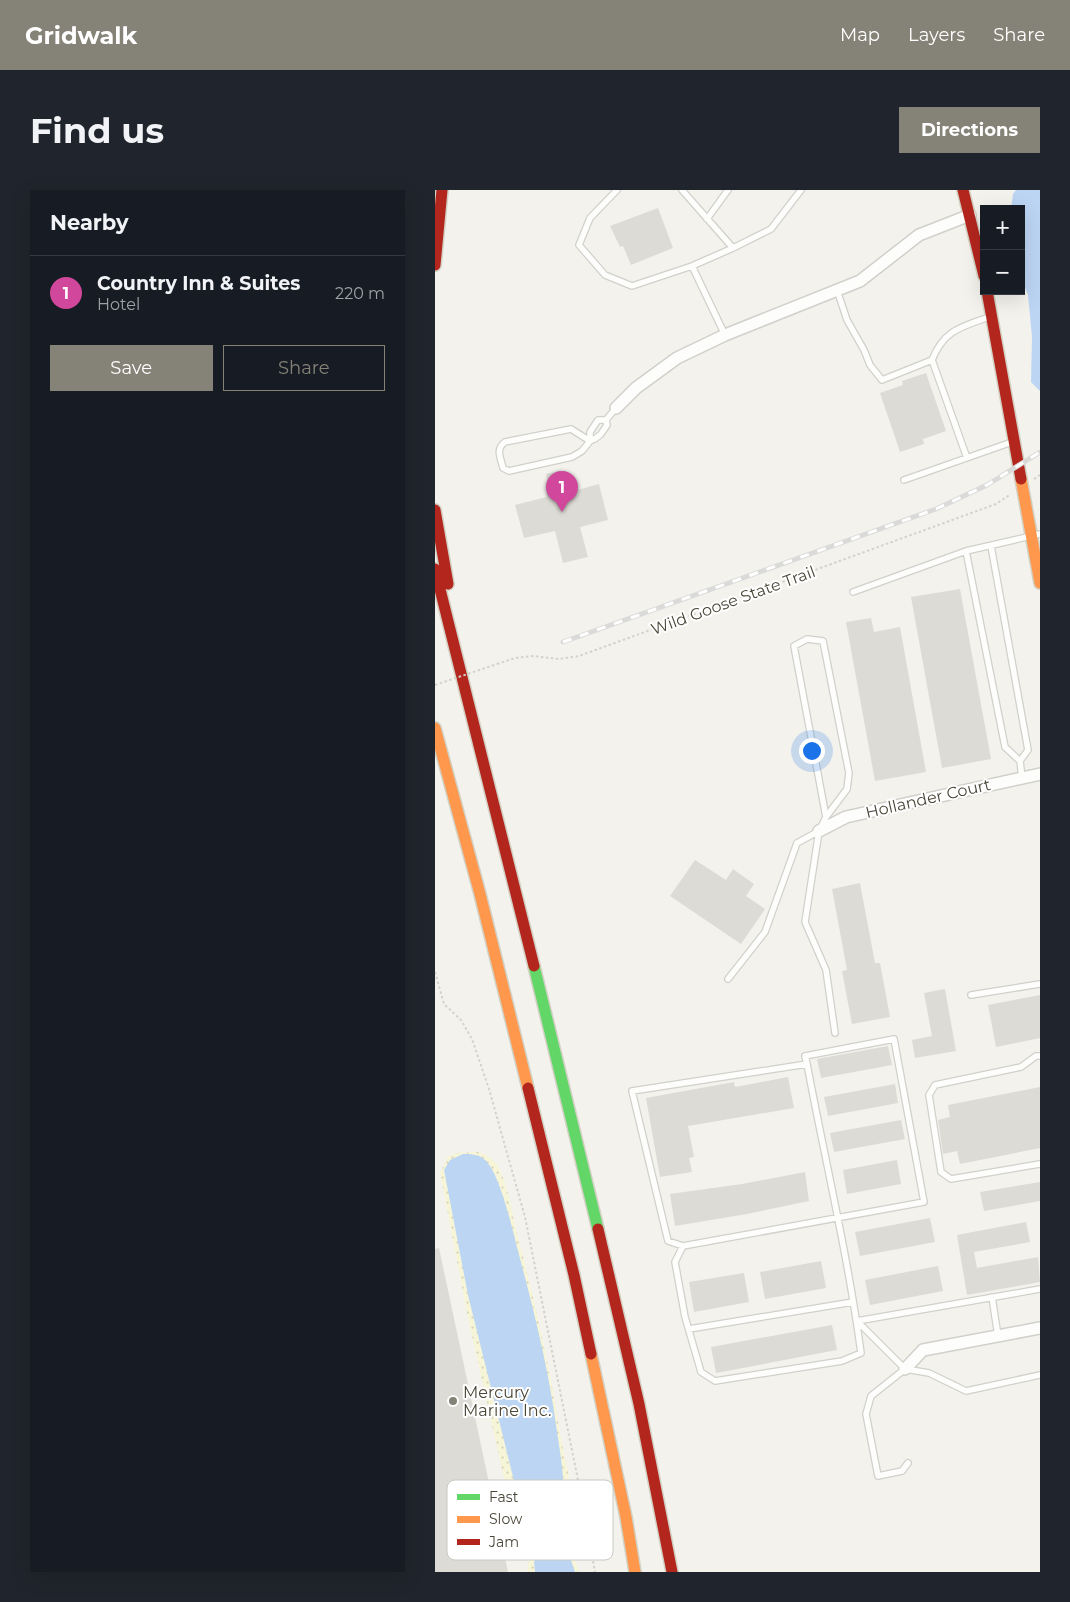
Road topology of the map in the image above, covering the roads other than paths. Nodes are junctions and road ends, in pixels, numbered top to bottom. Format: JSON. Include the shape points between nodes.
{"nodes":[{"id":1,"x":441,"y":190,"type":"edge"},
{"id":2,"x":617,"y":190,"type":"edge"},
{"id":3,"x":682,"y":190,"type":"edge"},
{"id":4,"x":728,"y":190,"type":"edge"},
{"id":5,"x":801,"y":190,"type":"edge"},
{"id":6,"x":963,"y":190,"type":"edge"},
{"id":7,"x":970,"y":215,"type":"junction"},
{"id":8,"x":707,"y":219,"type":"junction"},
{"id":9,"x":733,"y":248,"type":"junction"},
{"id":10,"x":980,"y":259,"type":"edge"},
{"id":11,"x":435,"y":266,"type":"edge"},
{"id":12,"x":691,"y":266,"type":"junction"},
{"id":13,"x":837,"y":290,"type":"junction"},
{"id":14,"x":988,"y":295,"type":"edge"},
{"id":15,"x":991,"y":316,"type":"junction"},
{"id":16,"x":725,"y":335,"type":"junction"},
{"id":17,"x":932,"y":360,"type":"junction"},
{"id":18,"x":615,"y":408,"type":"joint"},
{"id":19,"x":605,"y":420,"type":"junction"},
{"id":20,"x":591,"y":441,"type":"junction"},
{"id":21,"x":1014,"y":441,"type":"junction"},
{"id":22,"x":967,"y":458,"type":"junction"},
{"id":23,"x":905,"y":480,"type":"dead end"},
{"id":24,"x":435,"y":510,"type":"edge"},
{"id":25,"x":1036,"y":535,"type":"edge"},
{"id":26,"x":991,"y":546,"type":"junction"},
{"id":27,"x":966,"y":552,"type":"junction"},
{"id":28,"x":435,"y":569,"type":"edge"},
{"id":29,"x":1040,"y":583,"type":"edge"},
{"id":30,"x":853,"y":592,"type":"dead end"},
{"id":31,"x":459,"y":661,"type":"junction"},
{"id":32,"x":435,"y":729,"type":"edge"},
{"id":33,"x":1020,"y":761,"type":"junction"},
{"id":34,"x":1040,"y":774,"type":"edge"},
{"id":35,"x":1022,"y":778,"type":"junction"},
{"id":36,"x":826,"y":817,"type":"junction"},
{"id":37,"x":819,"y":831,"type":"junction"},
{"id":38,"x":728,"y":979,"type":"dead end"},
{"id":39,"x":1040,"y":984,"type":"edge"},
{"id":40,"x":971,"y":995,"type":"dead end"},
{"id":41,"x":835,"y":1034,"type":"dead end"},
{"id":42,"x":1040,"y":1056,"type":"edge"},
{"id":43,"x":807,"y":1064,"type":"junction"},
{"id":44,"x":1040,"y":1164,"type":"edge"},
{"id":45,"x":837,"y":1218,"type":"junction"},
{"id":46,"x":683,"y":1246,"type":"junction"},
{"id":47,"x":1040,"y":1289,"type":"edge"},
{"id":48,"x":992,"y":1297,"type":"junction"},
{"id":49,"x":853,"y":1302,"type":"junction"},
{"id":50,"x":857,"y":1321,"type":"junction"},
{"id":51,"x":1040,"y":1328,"type":"edge"},
{"id":52,"x":689,"y":1329,"type":"junction"},
{"id":53,"x":998,"y":1336,"type":"junction"},
{"id":54,"x":905,"y":1369,"type":"junction"},
{"id":55,"x":1040,"y":1375,"type":"edge"},
{"id":56,"x":908,"y":1463,"type":"dead end"},
{"id":57,"x":662,"y":1513,"type":"junction"},
{"id":58,"x":635,"y":1572,"type":"edge"},
{"id":59,"x":672,"y":1572,"type":"edge"},
{"id":60,"x":679,"y":1572,"type":"edge"}],
"edges":[{"from":1,"to":11,"type":"main road"},
{"from":2,"to":12,"type":"lane","via":[[590,218],[579,245],[605,275],[632,286]]},
{"from":3,"to":8,"type":"lane"},
{"from":4,"to":8,"type":"lane"},
{"from":5,"to":9,"type":"lane","via":[[771,229]]},
{"from":6,"to":7,"type":"main road"},
{"from":7,"to":10,"type":"main road"},
{"from":7,"to":13,"type":"street","via":[[919,235],[860,280]]},
{"from":8,"to":9,"type":"lane"},
{"from":9,"to":12,"type":"lane"},
{"from":12,"to":16,"type":"lane"},
{"from":13,"to":16,"type":"street"},
{"from":13,"to":17,"type":"lane","via":[[847,320],[870,365],[882,380]]},
{"from":14,"to":15,"type":"main road"},
{"from":15,"to":17,"type":"lane","via":[[948,335],[941,341]]},
{"from":15,"to":21,"type":"main road"},
{"from":16,"to":18,"type":"street","via":[[677,358],[635,388]]},
{"from":17,"to":22,"type":"lane"},
{"from":18,"to":19,"type":"lane"},
{"from":19,"to":20,"type":"lane","via":[[607,425],[603,432]]},
{"from":19,"to":20,"type":"lane","via":[[598,420],[590,432]]},
{"from":20,"to":20,"type":"lane","via":[[572,457],[509,471],[503,468],[499,450],[505,442],[571,429]]},
{"from":21,"to":22,"type":"lane"},
{"from":21,"to":25,"type":"main road"},
{"from":22,"to":23,"type":"lane"},
{"from":24,"to":31,"type":"main road"},
{"from":25,"to":26,"type":"lane"},
{"from":25,"to":29,"type":"main road"},
{"from":26,"to":27,"type":"lane"},
{"from":26,"to":33,"type":"lane","via":[[1028,750]]},
{"from":27,"to":30,"type":"lane"},
{"from":27,"to":33,"type":"lane","via":[[1005,747]]},
{"from":28,"to":31,"type":"main road"},
{"from":31,"to":57,"type":"main road","via":[[608,1272]]},
{"from":32,"to":58,"type":"main road","via":[[480,894],[571,1266]]},
{"from":33,"to":35,"type":"lane"},
{"from":34,"to":35,"type":"street","name":"Hollander Court"},
{"from":35,"to":37,"type":"street","name":"Hollander Court","via":[[846,817]]},
{"from":36,"to":36,"type":"lane","via":[[847,789],[849,773],[823,641],[807,639],[794,646]]},
{"from":36,"to":37,"type":"lane"},
{"from":37,"to":38,"type":"lane","via":[[797,843],[765,932]]},
{"from":37,"to":41,"type":"lane","via":[[805,922],[826,970]]},
{"from":39,"to":40,"type":"lane"},
{"from":42,"to":44,"type":"lane","via":[[1021,1067],[935,1085],[929,1095],[941,1172],[951,1179]]},
{"from":43,"to":45,"type":"lane"},
{"from":43,"to":45,"type":"lane","via":[[805,1056],[894,1039],[924,1202]]},
{"from":43,"to":46,"type":"lane","via":[[632,1092],[668,1240]]},
{"from":45,"to":46,"type":"lane"},
{"from":45,"to":49,"type":"lane"},
{"from":46,"to":52,"type":"lane","via":[[675,1262]]},
{"from":47,"to":48,"type":"lane"},
{"from":48,"to":50,"type":"lane"},
{"from":48,"to":53,"type":"lane"},
{"from":49,"to":50,"type":"lane"},
{"from":49,"to":52,"type":"lane"},
{"from":50,"to":52,"type":"lane","via":[[861,1353],[841,1361],[715,1381],[701,1372]]},
{"from":50,"to":54,"type":"lane"},
{"from":51,"to":53,"type":"street"},
{"from":53,"to":54,"type":"street","via":[[923,1350]]},
{"from":54,"to":55,"type":"lane","via":[[929,1373],[966,1391]]},
{"from":54,"to":56,"type":"lane","via":[[871,1396],[866,1414],[878,1476],[901,1471]]},
{"from":57,"to":59,"type":"main road"},
{"from":57,"to":60,"type":"main road"}]}
